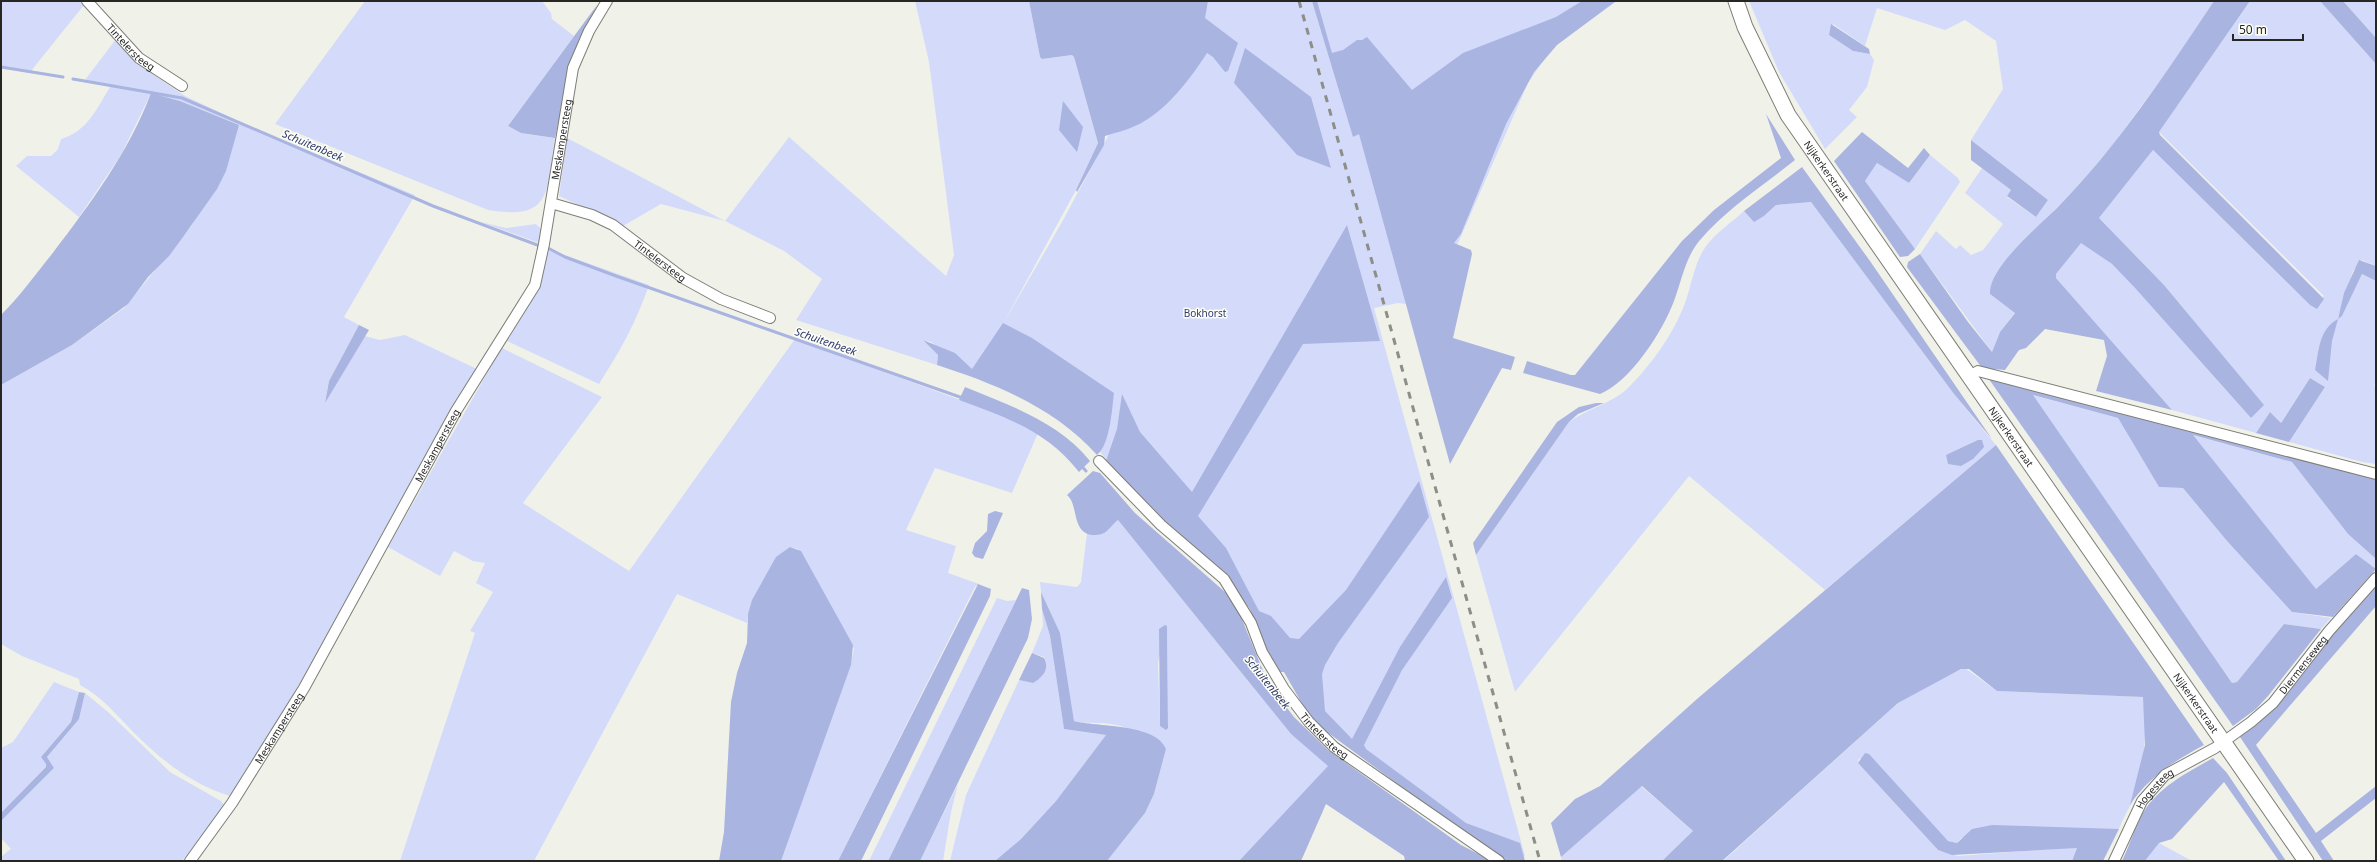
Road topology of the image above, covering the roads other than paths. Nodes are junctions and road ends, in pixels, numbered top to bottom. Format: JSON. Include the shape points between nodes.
{"nodes":[{"id":1,"x":87,"y":1,"type":"edge"},
{"id":2,"x":607,"y":1,"type":"edge"},
{"id":3,"x":1736,"y":1,"type":"edge"},
{"id":4,"x":182,"y":86,"type":"dead end"},
{"id":5,"x":551,"y":203,"type":"junction"},
{"id":6,"x":770,"y":318,"type":"dead end"},
{"id":7,"x":1970,"y":376,"type":"junction"},
{"id":8,"x":1100,"y":461,"type":"dead end"},
{"id":9,"x":2376,"y":474,"type":"edge"},
{"id":10,"x":2376,"y":578,"type":"edge"},
{"id":11,"x":2222,"y":742,"type":"junction"},
{"id":12,"x":190,"y":861,"type":"edge"},
{"id":13,"x":1499,"y":861,"type":"edge"},
{"id":14,"x":2114,"y":861,"type":"edge"},
{"id":15,"x":2306,"y":861,"type":"edge"}],
"edges":[{"from":1,"to":4,"type":"street","name":"Tintelersteeg","via":[[139,58]]},
{"from":2,"to":5,"type":"street","name":"Meskampersteeg","via":[[589,31],[573,68]]},
{"from":3,"to":7,"type":"main road","name":"Nijkerkerstraat","via":[[1745,27],[1788,116]]},
{"from":5,"to":6,"type":"street","name":"Tintelersteeg","via":[[585,212],[613,225],[694,284],[721,299]]},
{"from":5,"to":12,"type":"street","name":"Meskampersteeg","via":[[535,285],[456,411],[304,688],[232,803]]},
{"from":7,"to":9,"type":"street","via":[[1978,371]]},
{"from":7,"to":11,"type":"main road","name":"Nijkerkerstraat"},
{"from":8,"to":13,"type":"street","name":"Tintelersteeg","via":[[1162,525],[1224,579],[1251,623],[1262,652],[1284,689],[1309,722],[1334,747]]},
{"from":10,"to":11,"type":"street","name":"Diermenseweg","via":[[2329,631],[2273,703]]},
{"from":11,"to":14,"type":"street","name":"Hogesteeg","via":[[2165,775],[2142,802]]},
{"from":11,"to":15,"type":"main road","name":"Nijkerkerstraat"}]}
